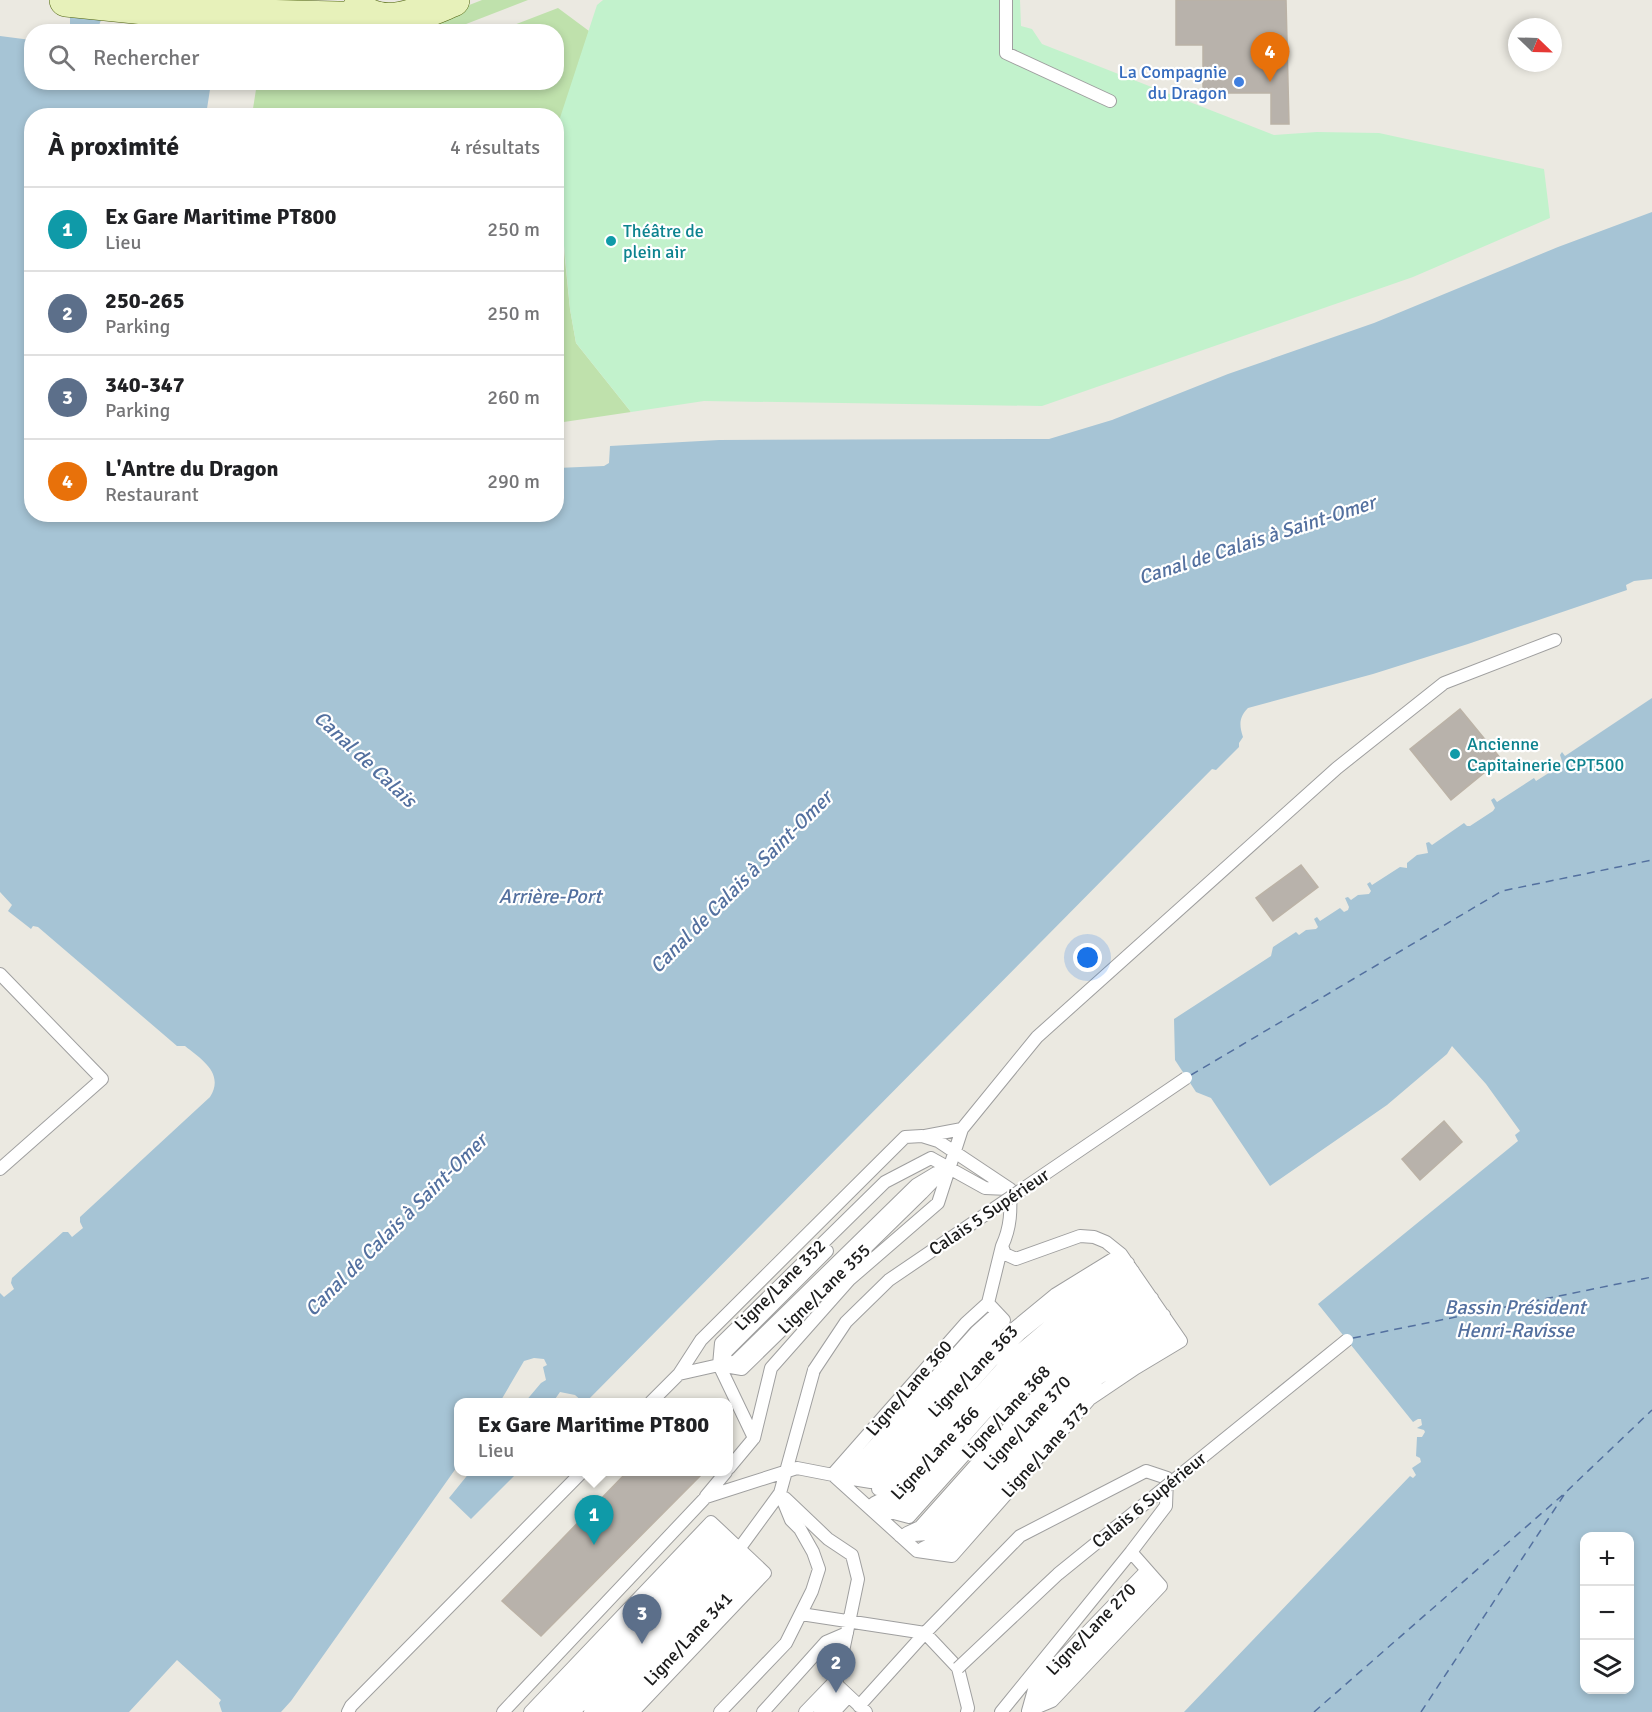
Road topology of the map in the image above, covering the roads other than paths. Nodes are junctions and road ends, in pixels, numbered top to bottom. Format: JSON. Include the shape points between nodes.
{"nodes":[{"id":1,"x":67,"y":0,"type":"edge"},
{"id":2,"x":340,"y":0,"type":"edge"},
{"id":3,"x":453,"y":0,"type":"edge"},
{"id":4,"x":1006,"y":0,"type":"edge"},
{"id":5,"x":366,"y":10,"type":"edge"},
{"id":6,"x":288,"y":15,"type":"junction"},
{"id":7,"x":1110,"y":101,"type":"dead end"},
{"id":8,"x":1555,"y":640,"type":"dead end"},
{"id":9,"x":0,"y":974,"type":"edge"},
{"id":10,"x":1186,"y":1078,"type":"dead end"},
{"id":11,"x":962,"y":1129,"type":"junction"},
{"id":12,"x":922,"y":1136,"type":"junction"},
{"id":13,"x":955,"y":1152,"type":"junction"},
{"id":14,"x":948,"y":1168,"type":"junction"},
{"id":15,"x":0,"y":1169,"type":"edge"},
{"id":16,"x":1010,"y":1189,"type":"junction"},
{"id":17,"x":1002,"y":1246,"type":"junction"},
{"id":18,"x":1151,"y":1298,"type":"junction"},
{"id":19,"x":988,"y":1304,"type":"junction"},
{"id":20,"x":1347,"y":1340,"type":"dead end"},
{"id":21,"x":719,"y":1365,"type":"junction"},
{"id":22,"x":679,"y":1374,"type":"junction"},
{"id":23,"x":655,"y":1398,"type":"edge"},
{"id":24,"x":754,"y":1438,"type":"junction"},
{"id":25,"x":733,"y":1463,"type":"edge"},
{"id":26,"x":786,"y":1471,"type":"junction"},
{"id":27,"x":833,"y":1475,"type":"junction"},
{"id":28,"x":578,"y":1476,"type":"edge"},
{"id":29,"x":723,"y":1476,"type":"edge"},
{"id":30,"x":878,"y":1489,"type":"dead end"},
{"id":31,"x":780,"y":1493,"type":"junction"},
{"id":32,"x":702,"y":1502,"type":"junction"},
{"id":33,"x":867,"y":1506,"type":"junction"},
{"id":34,"x":900,"y":1536,"type":"junction"},
{"id":35,"x":738,"y":1548,"type":"junction"},
{"id":36,"x":917,"y":1551,"type":"junction"},
{"id":37,"x":1131,"y":1552,"type":"junction"},
{"id":38,"x":1153,"y":1579,"type":"junction"},
{"id":39,"x":801,"y":1614,"type":"junction"},
{"id":40,"x":849,"y":1627,"type":"junction"},
{"id":41,"x":925,"y":1633,"type":"junction"},
{"id":42,"x":958,"y":1668,"type":"junction"},
{"id":43,"x":1043,"y":1694,"type":"junction"},
{"id":44,"x":851,"y":1701,"type":"edge"},
{"id":45,"x":348,"y":1712,"type":"edge"},
{"id":46,"x":503,"y":1712,"type":"edge"},
{"id":47,"x":530,"y":1712,"type":"edge"},
{"id":48,"x":545,"y":1712,"type":"edge"},
{"id":49,"x":559,"y":1712,"type":"edge"},
{"id":50,"x":574,"y":1712,"type":"edge"},
{"id":51,"x":590,"y":1712,"type":"edge"},
{"id":52,"x":605,"y":1712,"type":"edge"},
{"id":53,"x":619,"y":1712,"type":"edge"},
{"id":54,"x":633,"y":1712,"type":"edge"},
{"id":55,"x":720,"y":1712,"type":"edge"},
{"id":56,"x":763,"y":1712,"type":"edge"},
{"id":57,"x":806,"y":1712,"type":"edge"},
{"id":58,"x":820,"y":1712,"type":"edge"},
{"id":59,"x":834,"y":1712,"type":"edge"},
{"id":60,"x":967,"y":1712,"type":"edge"},
{"id":61,"x":1001,"y":1712,"type":"edge"},
{"id":62,"x":1028,"y":1712,"type":"edge"}],
"edges":[{"from":1,"to":6,"type":"street","via":[[214,15]]},
{"from":2,"to":6,"type":"street","via":[[315,11]]},
{"from":3,"to":5,"type":"street","via":[[414,15]]},
{"from":4,"to":7,"type":"lane","via":[[1006,54]]},
{"from":5,"to":6,"type":"street"},
{"from":8,"to":11,"type":"lane","via":[[1444,683],[1337,768],[1037,1037]]},
{"from":9,"to":15,"type":"lane","via":[[102,1079]]},
{"from":10,"to":26,"type":"lane","name":"Calais 5 Supérieur","bridge":true,"via":[[889,1280],[846,1322],[814,1370]]},
{"from":11,"to":12,"type":"lane"},
{"from":11,"to":13,"type":"lane"},
{"from":12,"to":13,"type":"lane"},
{"from":12,"to":22,"type":"lane","via":[[905,1137],[701,1340]]},
{"from":13,"to":14,"type":"lane"},
{"from":13,"to":16,"type":"lane"},
{"from":14,"to":16,"type":"lane","via":[[985,1188]]},
{"from":14,"to":21,"type":"lane","via":[[919,1189],[736,1361]]},
{"from":14,"to":21,"type":"lane","name":"Ligne/Lane 352","via":[[931,1158],[887,1185],[721,1343]]},
{"from":14,"to":24,"type":"lane","via":[[938,1203],[849,1280],[771,1368]]},
{"from":16,"to":17,"type":"lane","via":[[1012,1213]]},
{"from":17,"to":18,"type":"lane","via":[[1005,1254],[1016,1259],[1080,1236],[1094,1237],[1106,1242]]},
{"from":17,"to":19,"type":"lane"},
{"from":18,"to":27,"type":"lane","name":"Ligne/Lane 363","via":[[1056,1294],[989,1349],[871,1482]]},
{"from":18,"to":30,"type":"lane","via":[[1057,1305],[991,1362]]},
{"from":18,"to":33,"type":"lane","via":[[1063,1314],[990,1378],[886,1497]]},
{"from":18,"to":33,"type":"lane","via":[[1092,1320],[1030,1367],[902,1510]]},
{"from":18,"to":34,"type":"lane","via":[[1061,1369],[920,1527]]},
{"from":18,"to":36,"type":"lane","via":[[1110,1358],[1073,1386],[936,1542]]},
{"from":18,"to":36,"type":"lane","name":"Ligne/Lane 373","via":[[1136,1368],[1090,1400],[952,1556]]},
{"from":19,"to":27,"type":"lane","name":"Ligne/Lane 360","via":[[966,1323]]},
{"from":19,"to":27,"type":"lane","via":[[1000,1316],[976,1332],[855,1467]]},
{"from":20,"to":42,"type":"lane","name":"Calais 6 Supérieur","bridge":true,"via":[[1058,1574]]},
{"from":21,"to":22,"type":"lane"},
{"from":21,"to":24,"type":"lane"},
{"from":22,"to":23,"type":"lane"},
{"from":24,"to":25,"type":"lane"},
{"from":26,"to":27,"type":"lane","via":[[797,1468]]},
{"from":26,"to":31,"type":"lane","name":"Calais 5 Supérieur"},
{"from":26,"to":32,"type":"lane","via":[[706,1497]]},
{"from":27,"to":33,"type":"lane"},
{"from":28,"to":45,"type":"lane"},
{"from":29,"to":32,"type":"lane"},
{"from":31,"to":35,"type":"lane"},
{"from":31,"to":39,"type":"lane","via":[[819,1569]]},
{"from":31,"to":40,"type":"lane","via":[[828,1539],[852,1555],[858,1580]]},
{"from":32,"to":46,"type":"lane"},
{"from":33,"to":34,"type":"lane"},
{"from":34,"to":36,"type":"lane"},
{"from":35,"to":47,"type":"lane"},
{"from":35,"to":48,"type":"lane"},
{"from":35,"to":49,"type":"lane"},
{"from":35,"to":50,"type":"lane"},
{"from":35,"to":51,"type":"lane"},
{"from":35,"to":52,"type":"lane"},
{"from":35,"to":53,"type":"lane","name":"Ligne/Lane 341"},
{"from":35,"to":54,"type":"lane"},
{"from":37,"to":38,"type":"lane"},
{"from":37,"to":41,"type":"lane","via":[[1166,1506],[1167,1478],[1146,1471],[1020,1536]]},
{"from":37,"to":61,"type":"lane"},
{"from":38,"to":43,"type":"lane","name":"Ligne/Lane 270"},
{"from":38,"to":43,"type":"lane"},
{"from":39,"to":40,"type":"lane"},
{"from":39,"to":55,"type":"lane","via":[[786,1643]]},
{"from":40,"to":41,"type":"lane"},
{"from":40,"to":44,"type":"lane"},
{"from":40,"to":56,"type":"lane","via":[[826,1642]]},
{"from":41,"to":42,"type":"lane"},
{"from":41,"to":44,"type":"lane"},
{"from":42,"to":60,"type":"lane"},
{"from":43,"to":62,"type":"lane"},
{"from":43,"to":62,"type":"lane"},
{"from":44,"to":57,"type":"lane"},
{"from":44,"to":58,"type":"lane"},
{"from":44,"to":59,"type":"lane"}]}
